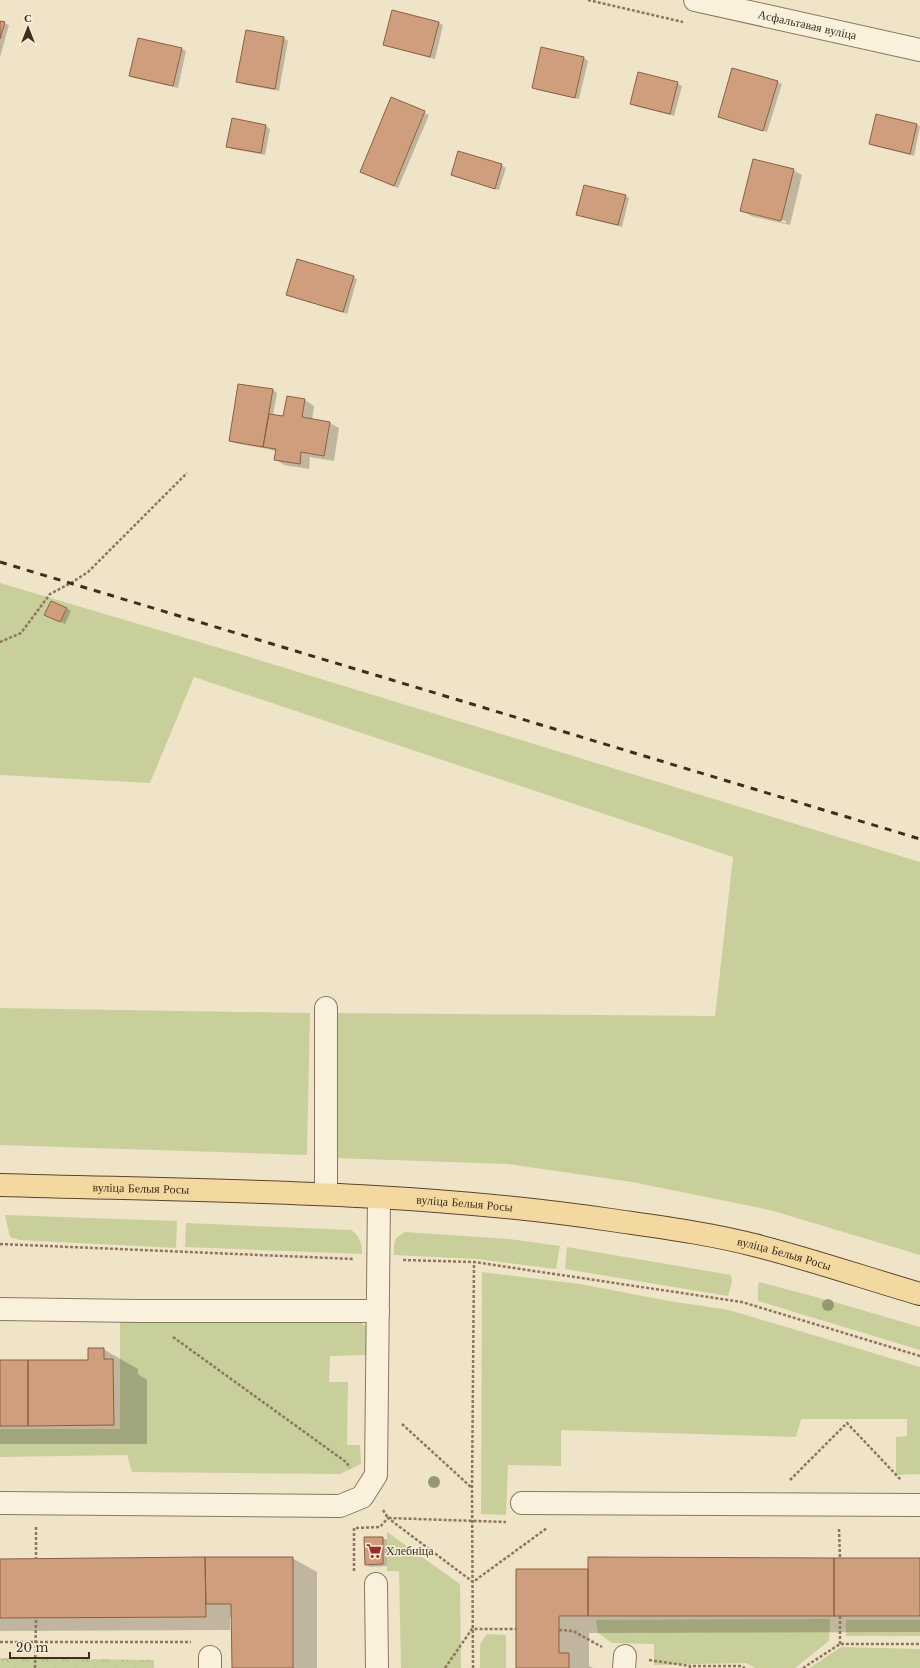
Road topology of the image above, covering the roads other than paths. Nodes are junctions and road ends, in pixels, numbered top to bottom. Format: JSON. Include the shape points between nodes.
{"nodes":[{"id":1,"x":695,"y":0,"type":"edge"},
{"id":2,"x":920,"y":50,"type":"edge"},
{"id":3,"x":326,"y":1008,"type":"dead end"},
{"id":4,"x":0,"y":1185,"type":"edge"},
{"id":5,"x":326,"y":1194,"type":"junction"},
{"id":6,"x":379,"y":1198,"type":"junction"},
{"id":7,"x":920,"y":1294,"type":"edge"},
{"id":8,"x":0,"y":1309,"type":"edge"},
{"id":9,"x":378,"y":1311,"type":"junction"},
{"id":10,"x":0,"y":1503,"type":"edge"},
{"id":11,"x":522,"y":1503,"type":"dead end"},
{"id":12,"x":920,"y":1505,"type":"edge"},
{"id":13,"x":376,"y":1584,"type":"road end"},
{"id":14,"x":378,"y":1668,"type":"edge"}],
"edges":[{"from":1,"to":2,"type":"street","name":"Асфальтавая вуліца"},
{"from":3,"to":5,"type":"street"},
{"from":4,"to":5,"type":"main road","name":"вуліца Белыя Росы"},
{"from":5,"to":6,"type":"main road","name":"вуліца Белыя Росы"},
{"from":6,"to":7,"type":"main road","name":"вуліца Белыя Росы","via":[[469,1203],[562,1213],[674,1230],[753,1245]]},
{"from":6,"to":9,"type":"street"},
{"from":8,"to":9,"type":"street"},
{"from":9,"to":10,"type":"street","via":[[376,1475],[362,1497],[340,1506]]},
{"from":11,"to":12,"type":"street"},
{"from":13,"to":14,"type":"street"}]}
